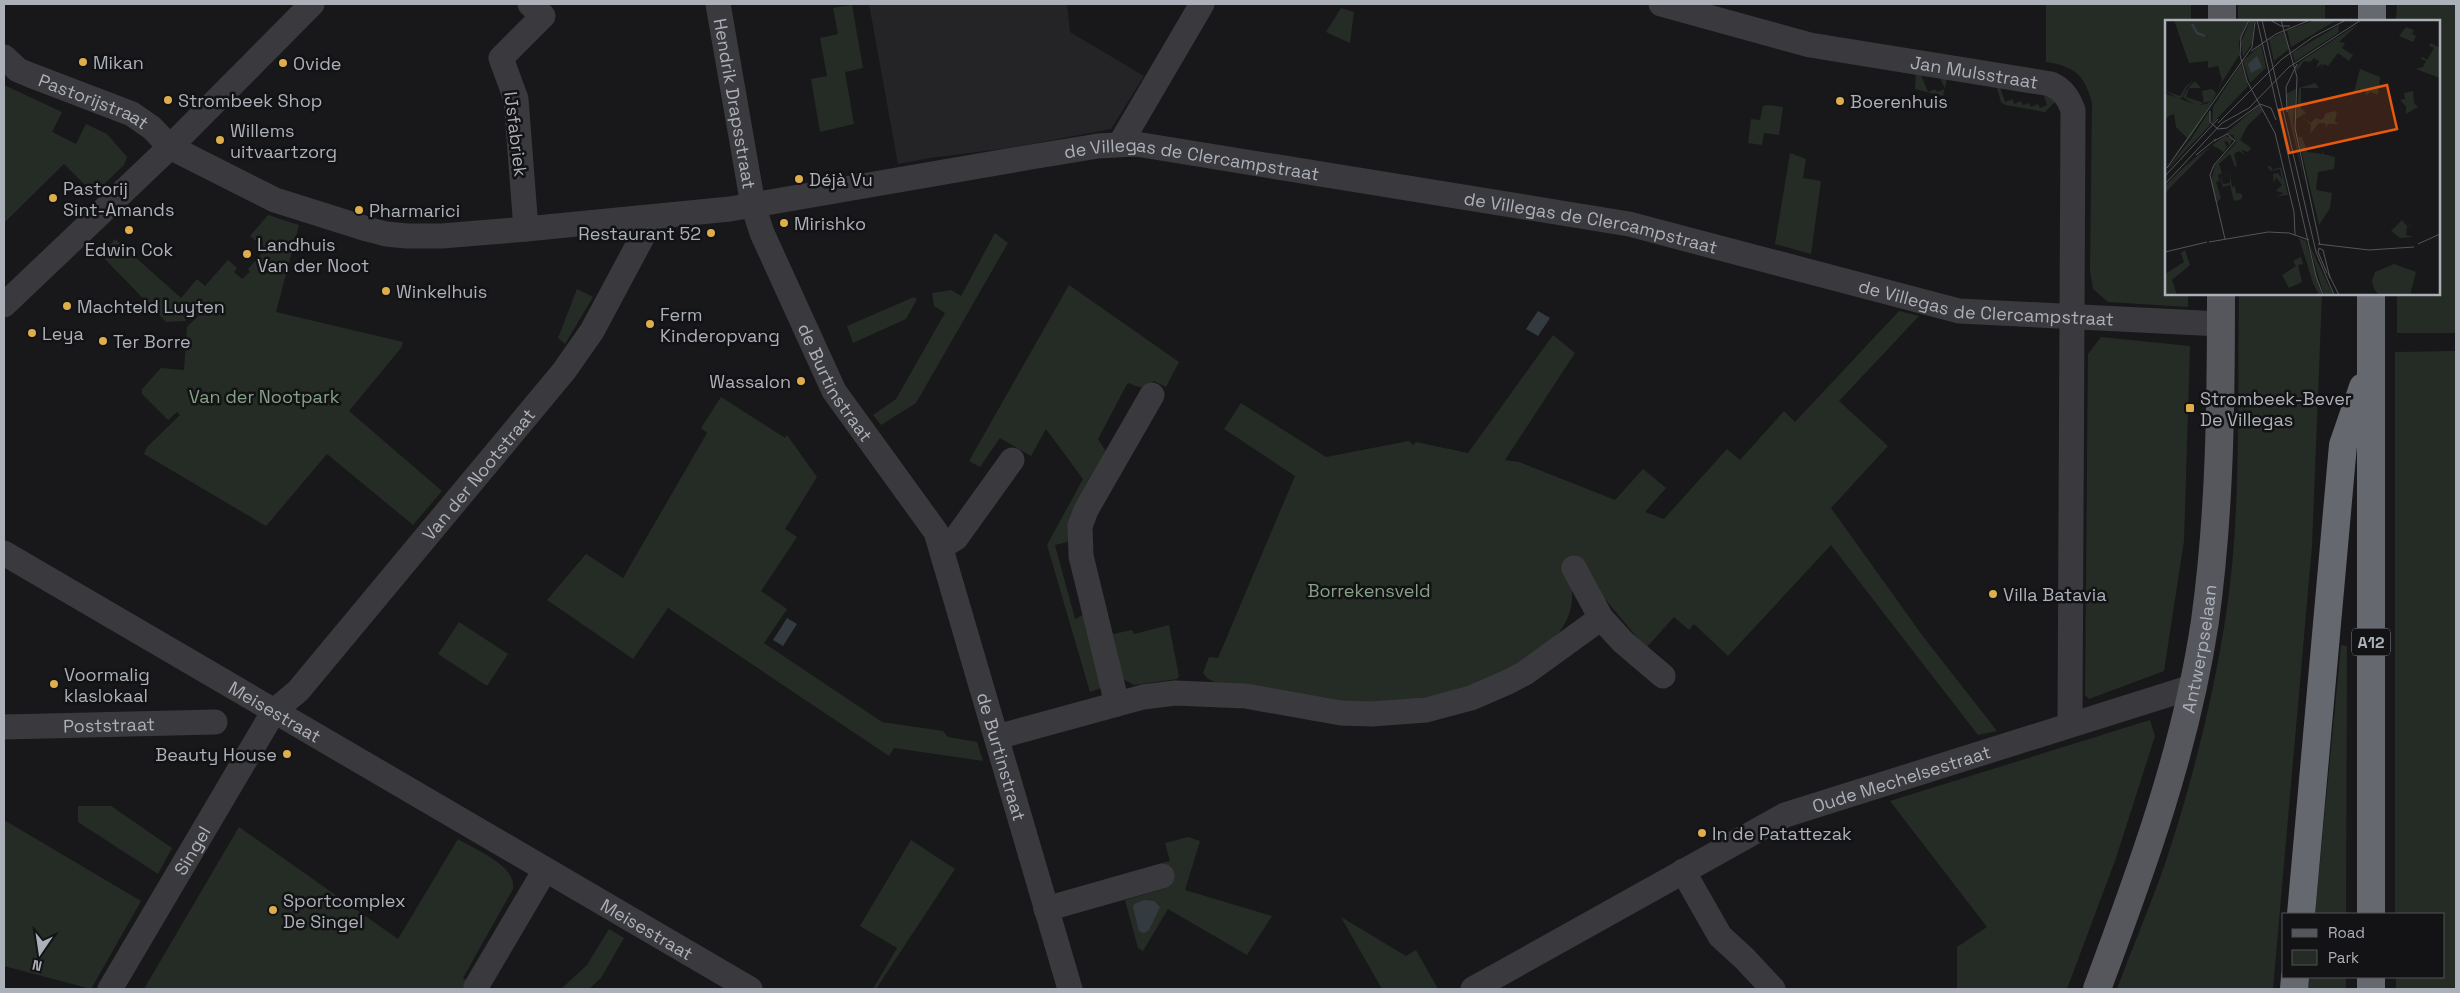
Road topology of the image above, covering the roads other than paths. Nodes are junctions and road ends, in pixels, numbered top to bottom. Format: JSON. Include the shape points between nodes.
{"nodes":[{"id":1,"x":312,"y":4,"type":"edge"},
{"id":2,"x":530,"y":4,"type":"edge"},
{"id":3,"x":718,"y":4,"type":"edge"},
{"id":4,"x":1202,"y":4,"type":"edge"},
{"id":5,"x":1661,"y":4,"type":"edge"},
{"id":6,"x":2222,"y":4,"type":"edge"},
{"id":7,"x":2372,"y":4,"type":"edge"},
{"id":8,"x":2222,"y":20,"type":"edge"},
{"id":9,"x":2372,"y":20,"type":"edge"},
{"id":10,"x":8,"y":61,"type":"edge"},
{"id":11,"x":1120,"y":144,"type":"junction"},
{"id":12,"x":170,"y":147,"type":"junction"},
{"id":13,"x":753,"y":205,"type":"junction"},
{"id":14,"x":653,"y":217,"type":"junction"},
{"id":15,"x":526,"y":229,"type":"junction"},
{"id":16,"x":2221,"y":295,"type":"edge"},
{"id":17,"x":2371,"y":295,"type":"edge"},
{"id":18,"x":4,"y":305,"type":"edge"},
{"id":19,"x":2073,"y":318,"type":"junction"},
{"id":20,"x":2221,"y":324,"type":"junction"},
{"id":21,"x":2370,"y":369,"type":"junction"},
{"id":22,"x":1152,"y":395,"type":"dead end"},
{"id":23,"x":1012,"y":460,"type":"dead end"},
{"id":24,"x":941,"y":547,"type":"junction"},
{"id":25,"x":4,"y":553,"type":"edge"},
{"id":26,"x":1574,"y":568,"type":"dead end"},
{"id":27,"x":1601,"y":618,"type":"junction"},
{"id":28,"x":1663,"y":676,"type":"dead end"},
{"id":29,"x":2192,"y":687,"type":"junction"},
{"id":30,"x":1117,"y":704,"type":"junction"},
{"id":31,"x":274,"y":711,"type":"junction"},
{"id":32,"x":215,"y":722,"type":"dead end"},
{"id":33,"x":2070,"y":724,"type":"junction"},
{"id":34,"x":4,"y":727,"type":"edge"},
{"id":35,"x":997,"y":737,"type":"junction"},
{"id":36,"x":545,"y":870,"type":"junction"},
{"id":37,"x":1683,"y":871,"type":"junction"},
{"id":38,"x":1162,"y":876,"type":"dead end"},
{"id":39,"x":1046,"y":909,"type":"junction"},
{"id":40,"x":2302,"y":913,"type":"edge"},
{"id":41,"x":2371,"y":913,"type":"edge"},
{"id":42,"x":476,"y":987,"type":"dead end"},
{"id":43,"x":110,"y":989,"type":"edge"},
{"id":44,"x":750,"y":989,"type":"edge"},
{"id":45,"x":1070,"y":989,"type":"edge"},
{"id":46,"x":1473,"y":989,"type":"edge"},
{"id":47,"x":1773,"y":989,"type":"edge"},
{"id":48,"x":2097,"y":989,"type":"edge"}],
"edges":[{"from":1,"to":12,"type":"street"},
{"from":2,"to":15,"type":"street","name":"IJsfabriek","via":[[543,16],[501,58],[516,99]]},
{"from":3,"to":13,"type":"street","name":"Hendrik Drapsstraat"},
{"from":4,"to":11,"type":"street"},
{"from":5,"to":19,"type":"street","name":"Jan Mulsstraat","via":[[1810,45],[2040,81],[2061,90],[2073,110]]},
{"from":6,"to":8,"type":"main road"},
{"from":7,"to":9,"type":"highway"},
{"from":10,"to":12,"type":"street","name":"Pastorijstraat","via":[[30,75],[132,114],[152,128]]},
{"from":11,"to":13,"type":"street","name":"de Villegas de Clercampstraat"},
{"from":11,"to":19,"type":"street","name":"de Villegas de Clercampstraat","via":[[1150,146],[1629,224],[1959,311]]},
{"from":12,"to":15,"type":"street","name":"de Villegas de Clercampstraat","via":[[275,200],[386,234],[428,236]]},
{"from":12,"to":18,"type":"street"},
{"from":13,"to":14,"type":"street","name":"de Villegas de Clercampstraat"},
{"from":13,"to":24,"type":"street","name":"de Burtinstraat","via":[[762,233],[834,391],[936,532]]},
{"from":14,"to":15,"type":"street","name":"de Villegas de Clercampstraat"},
{"from":14,"to":31,"type":"street","name":"Van der Nootstraat","via":[[592,331],[564,371],[298,691]]},
{"from":16,"to":20,"type":"main road","name":"Antwerpselaan"},
{"from":17,"to":21,"type":"highway","number":"A12"},
{"from":19,"to":20,"type":"street","name":"de Villegas de Clercampstraat"},
{"from":19,"to":33,"type":"street"},
{"from":20,"to":29,"type":"main road","name":"Antwerpselaan","via":[[2214,538],[2205,622]]},
{"from":21,"to":40,"type":"highway","via":[[2343,445]]},
{"from":21,"to":41,"type":"highway","number":"A12"},
{"from":22,"to":30,"type":"street","via":[[1080,526],[1081,556]]},
{"from":23,"to":24,"type":"street","via":[[956,538]]},
{"from":24,"to":35,"type":"street","name":"de Burtinstraat"},
{"from":25,"to":31,"type":"street","name":"Meisestraat"},
{"from":26,"to":27,"type":"street"},
{"from":27,"to":28,"type":"street"},
{"from":27,"to":30,"type":"street","via":[[1508,682],[1470,698],[1426,710],[1341,713],[1245,696],[1207,693],[1175,693]]},
{"from":29,"to":33,"type":"street","name":"Oude Mechelsestraat"},
{"from":29,"to":48,"type":"main road","name":"Antwerpselaan","via":[[2165,799]]},
{"from":30,"to":35,"type":"street"},
{"from":31,"to":36,"type":"street","name":"Meisestraat"},
{"from":31,"to":43,"type":"street","name":"Singel"},
{"from":32,"to":34,"type":"street","name":"Poststraat"},
{"from":33,"to":37,"type":"street","name":"Oude Mechelsestraat","via":[[1785,815]]},
{"from":35,"to":39,"type":"street","name":"de Burtinstraat"},
{"from":36,"to":42,"type":"street"},
{"from":36,"to":44,"type":"street","name":"Meisestraat"},
{"from":37,"to":46,"type":"street","name":"Oude Mechelsestraat"},
{"from":37,"to":47,"type":"street","via":[[1720,936]]},
{"from":38,"to":39,"type":"street"},
{"from":39,"to":45,"type":"street","name":"de Burtinstraat"}]}
